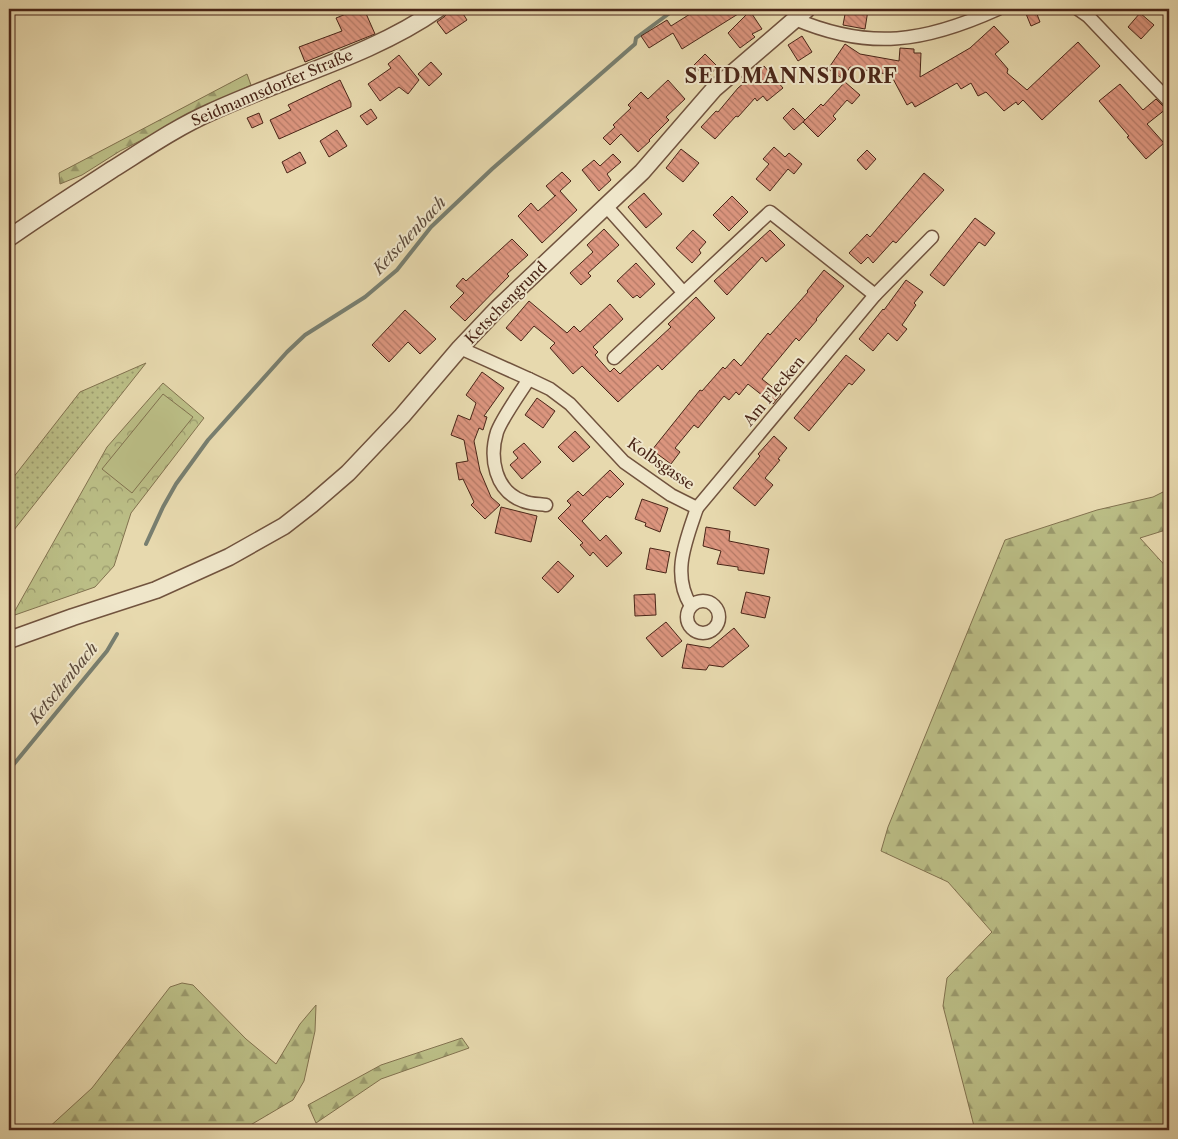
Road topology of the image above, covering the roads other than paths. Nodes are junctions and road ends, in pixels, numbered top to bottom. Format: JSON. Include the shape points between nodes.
{"nodes":[{"id":1,"x":438,"y":9,"type":"edge"},
{"id":2,"x":807,"y":9,"type":"edge"},
{"id":3,"x":998,"y":9,"type":"edge"},
{"id":4,"x":1078,"y":9,"type":"edge"},
{"id":5,"x":789,"y":14,"type":"edge"},
{"id":6,"x":1169,"y":101,"type":"edge"},
{"id":7,"x":606,"y":206,"type":"junction"},
{"id":8,"x":932,"y":237,"type":"dead end"},
{"id":9,"x":9,"y":238,"type":"edge"},
{"id":10,"x":684,"y":292,"type":"junction"},
{"id":11,"x":875,"y":295,"type":"junction"},
{"id":12,"x":460,"y":348,"type":"junction"},
{"id":13,"x":614,"y":358,"type":"dead end"},
{"id":14,"x":529,"y":379,"type":"junction"},
{"id":15,"x":546,"y":505,"type":"dead end"},
{"id":16,"x":698,"y":508,"type":"junction"},
{"id":17,"x":691,"y":606,"type":"dead end"},
{"id":18,"x":9,"y":640,"type":"edge"}],
"edges":[{"from":1,"to":9,"type":"street","name":"Seidmannsdorfer Straße","via":[[407,29],[247,95],[174,131]]},
{"from":2,"to":5,"type":"street","name":"Ketschengrund"},
{"from":3,"to":5,"type":"street","via":[[948,29],[896,40],[821,31]]},
{"from":4,"to":6,"type":"street"},
{"from":5,"to":7,"type":"street","name":"Ketschengrund","via":[[714,89],[642,172]]},
{"from":7,"to":10,"type":"street"},
{"from":7,"to":12,"type":"street","name":"Ketschengrund"},
{"from":8,"to":11,"type":"street","name":"Am Flecken"},
{"from":10,"to":11,"type":"street","via":[[770,212]]},
{"from":10,"to":13,"type":"street"},
{"from":11,"to":16,"type":"street","name":"Am Flecken"},
{"from":12,"to":14,"type":"street","name":"Kolbsgasse"},
{"from":12,"to":18,"type":"street","name":"Ketschengrund","via":[[348,473],[284,526],[229,557],[156,590]]},
{"from":14,"to":15,"type":"street","via":[[497,431],[493,452],[497,475],[506,491],[523,502]]},
{"from":14,"to":16,"type":"street","name":"Kolbsgasse","via":[[570,404],[624,462],[672,495]]},
{"from":16,"to":17,"type":"street","name":"Kolbsgasse","via":[[681,565],[681,582]]}]}
